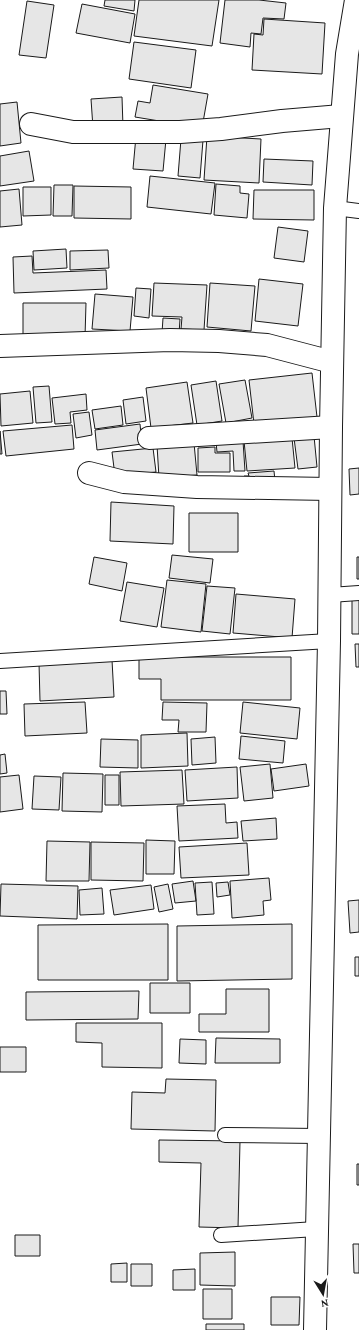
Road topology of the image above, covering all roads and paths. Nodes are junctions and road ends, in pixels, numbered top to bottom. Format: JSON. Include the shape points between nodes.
{"nodes":[{"id":1,"x":356,"y":0,"type":"edge"},
{"id":2,"x":341,"y":116,"type":"junction"},
{"id":3,"x":31,"y":124,"type":"dead end"},
{"id":4,"x":335,"y":208,"type":"junction"},
{"id":5,"x":359,"y":211,"type":"edge"},
{"id":6,"x":0,"y":346,"type":"edge"},
{"id":7,"x":332,"y":362,"type":"junction"},
{"id":8,"x":331,"y":427,"type":"junction"},
{"id":9,"x":148,"y":438,"type":"dead end"},
{"id":10,"x":89,"y":473,"type":"dead end"},
{"id":11,"x":330,"y":489,"type":"junction"},
{"id":12,"x":359,"y":593,"type":"edge"},
{"id":13,"x":330,"y":595,"type":"junction"},
{"id":14,"x":329,"y":641,"type":"junction"},
{"id":15,"x":0,"y":661,"type":"edge"},
{"id":16,"x":225,"y":1135,"type":"dead end"},
{"id":17,"x":318,"y":1136,"type":"junction"},
{"id":18,"x":316,"y":1228,"type":"junction"},
{"id":19,"x":221,"y":1235,"type":"dead end"},
{"id":20,"x":315,"y":1330,"type":"edge"}],
"edges":[{"from":1,"to":2,"type":"street","via":[[347,54]]},
{"from":2,"to":3,"type":"street","via":[[180,132],[73,132]]},
{"from":2,"to":4,"type":"street"},
{"from":4,"to":5,"type":"lane"},
{"from":4,"to":7,"type":"street"},
{"from":6,"to":7,"type":"street","via":[[170,340],[219,341],[267,345]]},
{"from":7,"to":8,"type":"street"},
{"from":8,"to":9,"type":"street"},
{"from":8,"to":11,"type":"street"},
{"from":10,"to":11,"type":"street","via":[[124,482],[146,484]]},
{"from":11,"to":13,"type":"street"},
{"from":12,"to":13,"type":"lane"},
{"from":13,"to":14,"type":"street"},
{"from":14,"to":15,"type":"lane"},
{"from":14,"to":17,"type":"street"},
{"from":16,"to":17,"type":"lane"},
{"from":17,"to":18,"type":"street"},
{"from":18,"to":19,"type":"lane"},
{"from":18,"to":20,"type":"street"}]}
